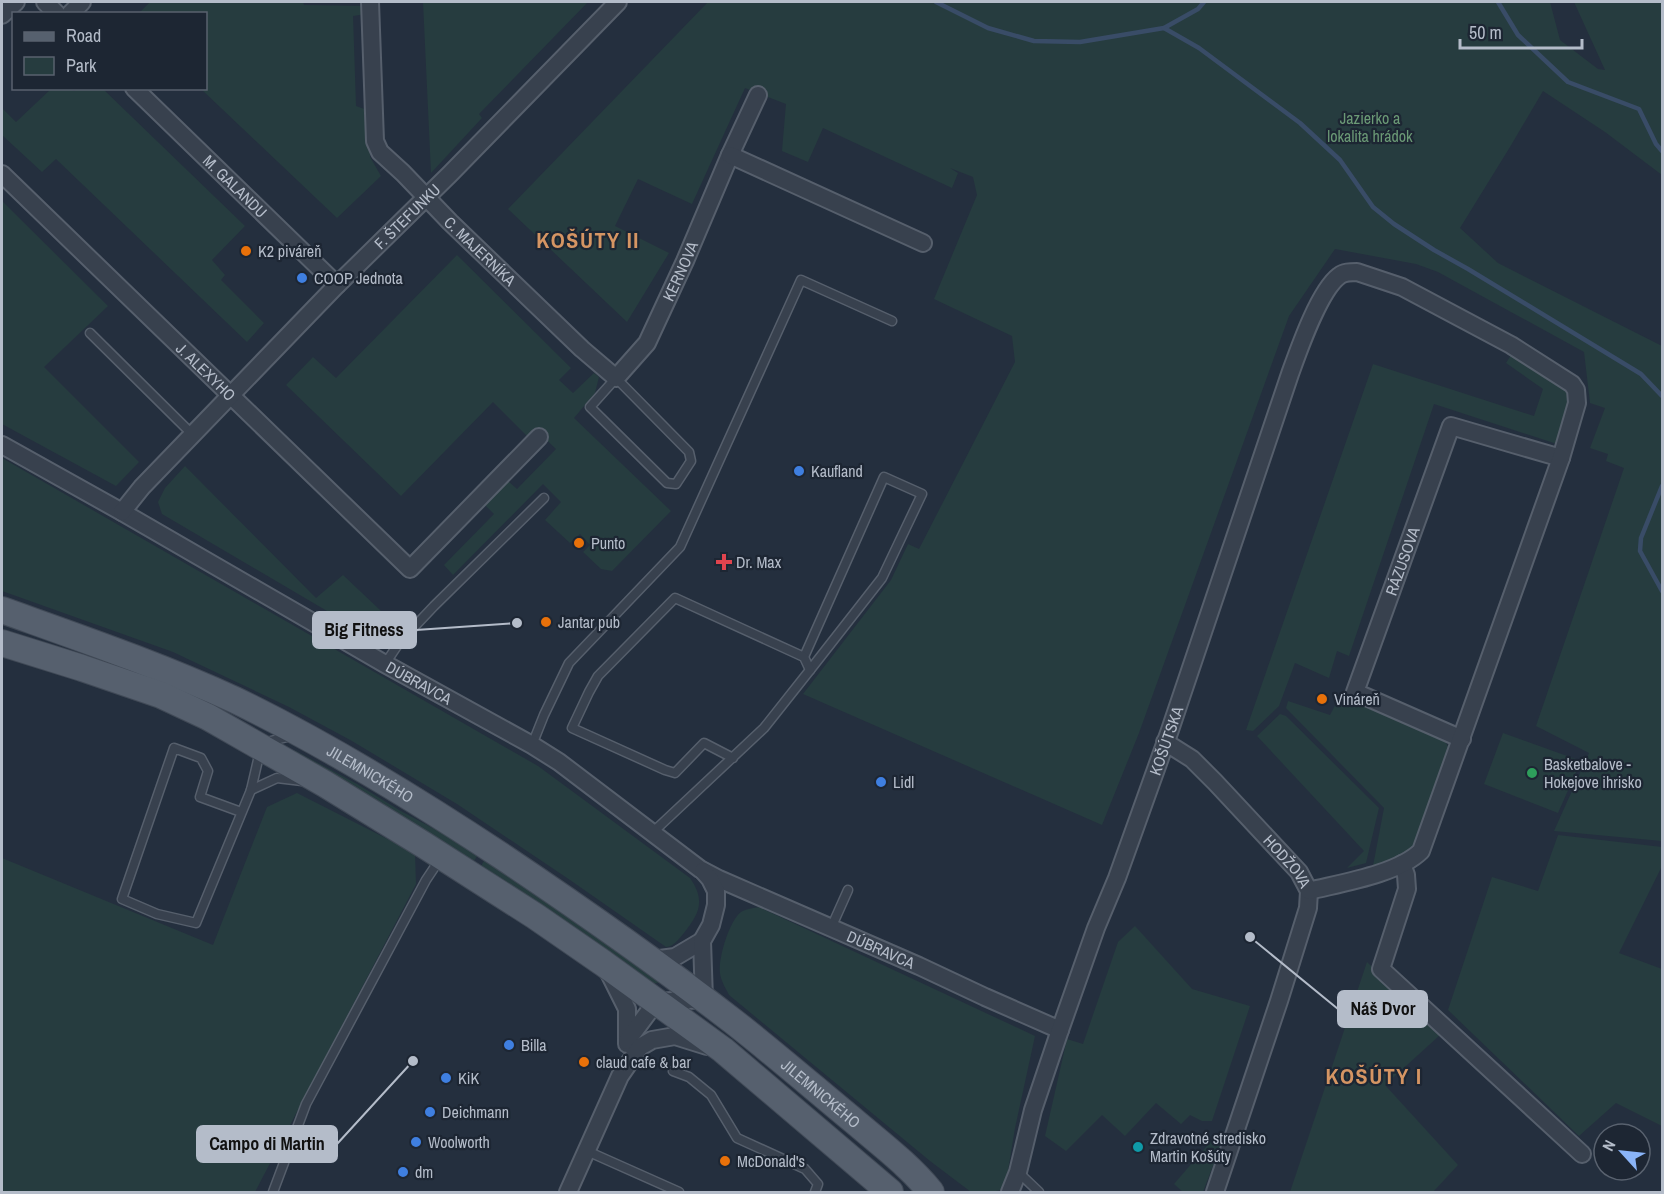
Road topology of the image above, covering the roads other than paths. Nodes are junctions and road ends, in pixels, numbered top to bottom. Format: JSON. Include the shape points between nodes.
{"nodes":[{"id":1,"x":16,"y":2,"type":"edge"},
{"id":2,"x":370,"y":2,"type":"edge"},
{"id":3,"x":618,"y":2,"type":"edge"},
{"id":4,"x":2,"y":15,"type":"edge"},
{"id":5,"x":136,"y":90,"type":"edge"},
{"id":6,"x":758,"y":95,"type":"dead end"},
{"id":7,"x":730,"y":155,"type":"junction"},
{"id":8,"x":2,"y":174,"type":"edge"},
{"id":9,"x":427,"y":197,"type":"junction"},
{"id":10,"x":923,"y":243,"type":"dead end"},
{"id":11,"x":337,"y":285,"type":"junction"},
{"id":12,"x":892,"y":321,"type":"dead end"},
{"id":13,"x":90,"y":333,"type":"dead end"},
{"id":14,"x":616,"y":378,"type":"junction"},
{"id":15,"x":231,"y":395,"type":"junction"},
{"id":16,"x":193,"y":436,"type":"junction"},
{"id":17,"x":539,"y":437,"type":"dead end"},
{"id":18,"x":2,"y":445,"type":"edge"},
{"id":19,"x":1561,"y":458,"type":"junction"},
{"id":20,"x":544,"y":498,"type":"dead end"},
{"id":21,"x":122,"y":512,"type":"junction"},
{"id":22,"x":2,"y":610,"type":"edge"},
{"id":23,"x":2,"y":643,"type":"edge"},
{"id":24,"x":804,"y":657,"type":"junction"},
{"id":25,"x":386,"y":664,"type":"junction"},
{"id":26,"x":810,"y":670,"type":"junction"},
{"id":27,"x":300,"y":734,"type":"junction"},
{"id":28,"x":1462,"y":739,"type":"junction"},
{"id":29,"x":1165,"y":742,"type":"junction"},
{"id":30,"x":532,"y":745,"type":"junction"},
{"id":31,"x":261,"y":747,"type":"junction"},
{"id":32,"x":733,"y":758,"type":"junction"},
{"id":33,"x":325,"y":784,"type":"junction"},
{"id":34,"x":251,"y":790,"type":"junction"},
{"id":35,"x":241,"y":812,"type":"junction"},
{"id":36,"x":652,"y":833,"type":"junction"},
{"id":37,"x":442,"y":856,"type":"junction"},
{"id":38,"x":1402,"y":864,"type":"junction"},
{"id":39,"x":700,"y":868,"type":"junction"},
{"id":40,"x":848,"y":890,"type":"dead end"},
{"id":41,"x":1309,"y":891,"type":"junction"},
{"id":42,"x":831,"y":928,"type":"junction"},
{"id":43,"x":702,"y":941,"type":"junction"},
{"id":44,"x":652,"y":960,"type":"junction"},
{"id":45,"x":603,"y":963,"type":"junction"},
{"id":46,"x":704,"y":999,"type":"junction"},
{"id":47,"x":656,"y":1002,"type":"junction"},
{"id":48,"x":1060,"y":1030,"type":"junction"},
{"id":49,"x":627,"y":1041,"type":"junction"},
{"id":50,"x":723,"y":1050,"type":"junction"},
{"id":51,"x":674,"y":1071,"type":"dead end"},
{"id":52,"x":620,"y":1076,"type":"junction"},
{"id":53,"x":586,"y":1151,"type":"junction"},
{"id":54,"x":1582,"y":1154,"type":"dead end"},
{"id":55,"x":1018,"y":1172,"type":"junction"},
{"id":56,"x":273,"y":1192,"type":"edge"},
{"id":57,"x":568,"y":1192,"type":"edge"},
{"id":58,"x":679,"y":1192,"type":"edge"},
{"id":59,"x":815,"y":1192,"type":"edge"},
{"id":60,"x":890,"y":1192,"type":"edge"},
{"id":61,"x":931,"y":1192,"type":"edge"},
{"id":62,"x":1010,"y":1192,"type":"edge"},
{"id":63,"x":1039,"y":1192,"type":"edge"},
{"id":64,"x":1215,"y":1192,"type":"edge"}],
"edges":[{"from":1,"to":4,"type":"street"},
{"from":2,"to":9,"type":"street","name":"C. MAJERNÍKA","via":[[375,141],[380,152]]},
{"from":3,"to":9,"type":"street","name":"F. ŠTEFUNKU"},
{"from":5,"to":11,"type":"street","name":"M. GALANDU"},
{"from":6,"to":7,"type":"street","name":"KERNOVA"},
{"from":7,"to":10,"type":"street"},
{"from":7,"to":14,"type":"street","name":"KERNOVA","via":[[647,343]]},
{"from":8,"to":15,"type":"street","name":"J. ALEXYHO"},
{"from":9,"to":11,"type":"street","name":"F. ŠTEFUNKU"},
{"from":9,"to":14,"type":"street","name":"C. MAJERNÍKA"},
{"from":11,"to":15,"type":"street","name":"F. ŠTEFUNKU"},
{"from":12,"to":30,"type":"lane","via":[[801,280],[680,547],[569,663]]},
{"from":13,"to":16,"type":"lane"},
{"from":14,"to":14,"type":"lane","via":[[590,407],[667,483],[676,484],[692,461],[689,452]]},
{"from":15,"to":16,"type":"street","name":"F. ŠTEFUNKU"},
{"from":15,"to":17,"type":"street","name":"J. ALEXYHO","via":[[410,569]]},
{"from":16,"to":21,"type":"street","name":"F. ŠTEFUNKU"},
{"from":18,"to":21,"type":"street","name":"DÚBRAVCA"},
{"from":19,"to":28,"type":"street"},
{"from":19,"to":28,"type":"street","name":"RÁZUSOVA","via":[[1451,426],[1355,692]]},
{"from":19,"to":29,"type":"street","name":"KOŠÚTSKA","via":[[1577,403],[1572,384],[1511,345],[1402,287],[1357,272],[1342,274],[1328,289],[1309,325],[1290,374]]},
{"from":20,"to":25,"type":"lane","via":[[434,606],[399,643]]},
{"from":21,"to":25,"type":"street","name":"DÚBRAVCA"},
{"from":22,"to":27,"type":"main road","name":"JILEMNICKÉHO","via":[[170,672]]},
{"from":23,"to":31,"type":"main road","name":"JILEMNICKÉHO","via":[[161,696]]},
{"from":24,"to":26,"type":"lane"},
{"from":24,"to":26,"type":"lane","via":[[884,477],[922,494],[882,578]]},
{"from":24,"to":32,"type":"lane","via":[[675,598],[598,676],[573,728],[675,773],[704,743]]},
{"from":25,"to":30,"type":"street","name":"DÚBRAVCA"},
{"from":26,"to":32,"type":"lane","via":[[764,728]]},
{"from":27,"to":31,"type":"lane"},
{"from":27,"to":44,"type":"main road","name":"JILEMNICKÉHO","via":[[432,810]]},
{"from":28,"to":38,"type":"street","via":[[1421,851]]},
{"from":29,"to":41,"type":"street","name":"HODŽOVA","via":[[1192,759],[1215,782],[1299,872]]},
{"from":29,"to":48,"type":"street","name":"KOŠÚTSKA"},
{"from":30,"to":36,"type":"street","name":"DÚBRAVCA"},
{"from":31,"to":33,"type":"main road","name":"JILEMNICKÉHO"},
{"from":31,"to":34,"type":"lane"},
{"from":32,"to":36,"type":"lane"},
{"from":33,"to":34,"type":"lane","via":[[277,778]]},
{"from":33,"to":37,"type":"main road","name":"JILEMNICKÉHO"},
{"from":34,"to":35,"type":"lane"},
{"from":35,"to":35,"type":"lane","via":[[196,922],[157,914],[122,899],[174,748],[201,758],[208,771],[200,796]]},
{"from":36,"to":39,"type":"street","name":"DÚBRAVCA"},
{"from":37,"to":45,"type":"main road","name":"JILEMNICKÉHO"},
{"from":37,"to":56,"type":"lane","via":[[306,1104]]},
{"from":38,"to":41,"type":"street"},
{"from":38,"to":54,"type":"street","via":[[1407,889],[1381,969]]},
{"from":39,"to":42,"type":"street","name":"DÚBRAVCA"},
{"from":39,"to":43,"type":"street","name":"DÚBRAVCA","via":[[716,891],[711,925]]},
{"from":40,"to":42,"type":"lane"},
{"from":41,"to":64,"type":"street","name":"HODŽOVA","via":[[1308,908],[1279,1001]]},
{"from":42,"to":48,"type":"street","name":"DÚBRAVCA"},
{"from":43,"to":44,"type":"street","via":[[675,957]]},
{"from":43,"to":46,"type":"street","name":"DÚBRAVCA"},
{"from":44,"to":46,"type":"main road","name":"JILEMNICKÉHO"},
{"from":45,"to":47,"type":"main road","name":"JILEMNICKÉHO"},
{"from":45,"to":49,"type":"street","name":"JILEMNICKÉHO","via":[[627,1009]]},
{"from":46,"to":47,"type":"street"},
{"from":46,"to":61,"type":"main road","name":"JILEMNICKÉHO","via":[[848,1116],[918,1176]]},
{"from":47,"to":49,"type":"street","name":"JILEMNICKÉHO"},
{"from":47,"to":50,"type":"main road","name":"JILEMNICKÉHO"},
{"from":48,"to":55,"type":"street","name":"KOŠÚTSKA","via":[[1033,1110]]},
{"from":49,"to":52,"type":"street","name":"JILEMNICKÉHO"},
{"from":50,"to":52,"type":"street","name":"JILEMNICKÉHO","via":[[675,1036],[652,1040],[640,1047]]},
{"from":50,"to":60,"type":"main road","name":"JILEMNICKÉHO"},
{"from":51,"to":59,"type":"lane","via":[[689,1077],[711,1095],[736,1138],[805,1169],[818,1184]]},
{"from":52,"to":53,"type":"street","name":"JILEMNICKÉHO"},
{"from":53,"to":57,"type":"street","name":"JILEMNICKÉHO"},
{"from":53,"to":58,"type":"lane"},
{"from":55,"to":62,"type":"street","name":"KOŠÚTSKA"},
{"from":55,"to":63,"type":"lane"}]}
